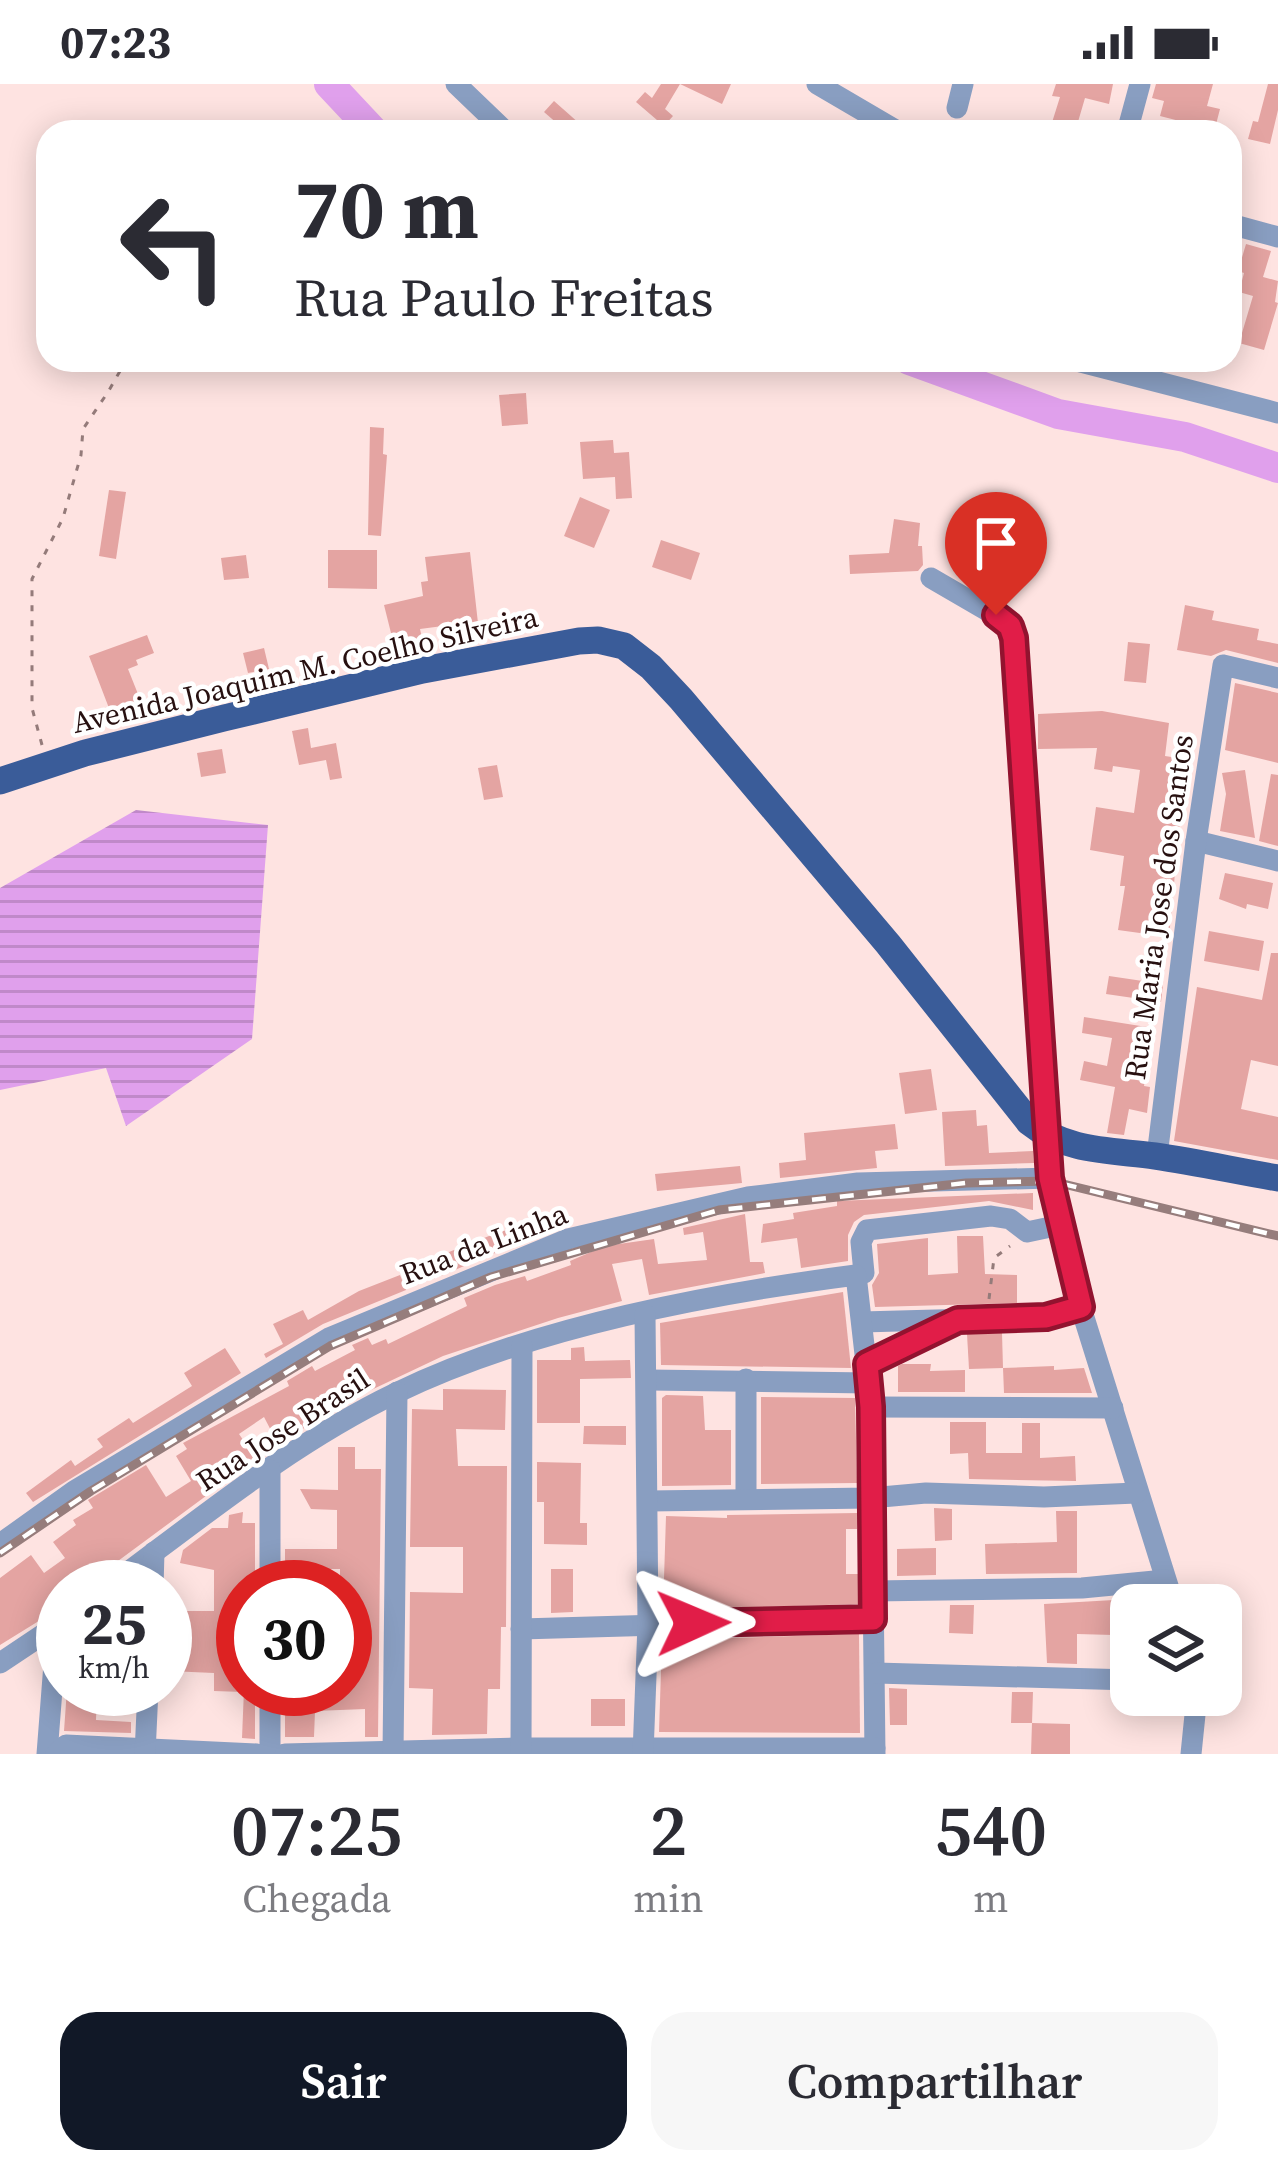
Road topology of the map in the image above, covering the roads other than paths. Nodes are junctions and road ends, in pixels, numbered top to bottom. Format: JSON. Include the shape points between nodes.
{"nodes":[{"id":1,"x":456,"y":84,"type":"edge"},
{"id":2,"x":817,"y":84,"type":"edge"},
{"id":3,"x":963,"y":84,"type":"edge"},
{"id":4,"x":1139,"y":84,"type":"edge"},
{"id":5,"x":957,"y":107,"type":"dead end"},
{"id":6,"x":494,"y":120,"type":"edge"},
{"id":7,"x":878,"y":120,"type":"edge"},
{"id":8,"x":1130,"y":120,"type":"edge"},
{"id":9,"x":1242,"y":227,"type":"edge"},
{"id":10,"x":1278,"y":237,"type":"edge"},
{"id":11,"x":1119,"y":372,"type":"edge"},
{"id":12,"x":1278,"y":413,"type":"edge"},
{"id":13,"x":931,"y":578,"type":"dead end"},
{"id":14,"x":1278,"y":678,"type":"edge"},
{"id":15,"x":0,"y":782,"type":"edge"},
{"id":16,"x":1196,"y":841,"type":"junction"},
{"id":17,"x":1278,"y":861,"type":"edge"},
{"id":18,"x":1046,"y":1136,"type":"junction"},
{"id":19,"x":1157,"y":1156,"type":"junction"},
{"id":20,"x":1050,"y":1178,"type":"junction"},
{"id":21,"x":1278,"y":1178,"type":"edge"},
{"id":22,"x":1060,"y":1225,"type":"junction"},
{"id":23,"x":856,"y":1275,"type":"junction"},
{"id":24,"x":1081,"y":1307,"type":"junction"},
{"id":25,"x":645,"y":1314,"type":"junction"},
{"id":26,"x":970,"y":1319,"type":"junction"},
{"id":27,"x":862,"y":1322,"type":"junction"},
{"id":28,"x":523,"y":1346,"type":"junction"},
{"id":29,"x":868,"y":1374,"type":"junction"},
{"id":30,"x":746,"y":1379,"type":"junction"},
{"id":31,"x":648,"y":1380,"type":"junction"},
{"id":32,"x":397,"y":1393,"type":"junction"},
{"id":33,"x":871,"y":1407,"type":"junction"},
{"id":34,"x":1113,"y":1408,"type":"junction"},
{"id":35,"x":270,"y":1470,"type":"junction"},
{"id":36,"x":1136,"y":1493,"type":"junction"},
{"id":37,"x":746,"y":1497,"type":"junction"},
{"id":38,"x":870,"y":1498,"type":"junction"},
{"id":39,"x":648,"y":1501,"type":"junction"},
{"id":40,"x":0,"y":1544,"type":"edge"},
{"id":41,"x":154,"y":1552,"type":"junction"},
{"id":42,"x":143,"y":1560,"type":"edge"},
{"id":43,"x":154,"y":1560,"type":"edge"},
{"id":44,"x":270,"y":1560,"type":"edge"},
{"id":45,"x":1165,"y":1580,"type":"junction"},
{"id":46,"x":1166,"y":1584,"type":"edge"},
{"id":47,"x":872,"y":1591,"type":"junction"},
{"id":48,"x":873,"y":1619,"type":"junction"},
{"id":49,"x":648,"y":1624,"type":"junction"},
{"id":50,"x":521,"y":1629,"type":"junction"},
{"id":51,"x":36,"y":1639,"type":"edge"},
{"id":52,"x":0,"y":1664,"type":"edge"},
{"id":53,"x":876,"y":1673,"type":"junction"},
{"id":54,"x":1110,"y":1680,"type":"edge"},
{"id":55,"x":51,"y":1716,"type":"edge"},
{"id":56,"x":147,"y":1716,"type":"edge"},
{"id":57,"x":270,"y":1716,"type":"edge"},
{"id":58,"x":1195,"y":1716,"type":"edge"},
{"id":59,"x":521,"y":1751,"type":"edge"},
{"id":60,"x":875,"y":1751,"type":"edge"},
{"id":61,"x":145,"y":1752,"type":"edge"},
{"id":62,"x":643,"y":1752,"type":"edge"},
{"id":63,"x":393,"y":1753,"type":"edge"},
{"id":64,"x":47,"y":1754,"type":"edge"},
{"id":65,"x":56,"y":1754,"type":"edge"},
{"id":66,"x":257,"y":1754,"type":"edge"},
{"id":67,"x":270,"y":1754,"type":"edge"},
{"id":68,"x":285,"y":1754,"type":"edge"},
{"id":69,"x":1191,"y":1754,"type":"edge"}],
"edges":[{"from":1,"to":6,"type":"street"},
{"from":2,"to":7,"type":"street"},
{"from":3,"to":5,"type":"street"},
{"from":4,"to":8,"type":"street"},
{"from":9,"to":10,"type":"street"},
{"from":11,"to":12,"type":"street"},
{"from":13,"to":18,"type":"street","via":[[1005,621],[1014,638]]},
{"from":14,"to":16,"type":"street","name":"Rua Maria Jose dos Santos","via":[[1222,665]]},
{"from":15,"to":18,"type":"main road","name":"Avenida Joaquim M. Coelho Silveira","via":[[423,670],[598,640],[624,646],[772,806]]},
{"from":16,"to":17,"type":"street"},
{"from":16,"to":19,"type":"street","name":"Rua Maria Jose dos Santos"},
{"from":18,"to":19,"type":"main road"},
{"from":18,"to":20,"type":"street"},
{"from":19,"to":21,"type":"main road"},
{"from":20,"to":22,"type":"street"},
{"from":20,"to":40,"type":"street","name":"Rua da Linha","via":[[748,1197],[568,1239],[329,1338]]},
{"from":22,"to":23,"type":"street","via":[[1027,1232],[991,1216],[873,1228],[861,1236],[864,1273]]},
{"from":22,"to":24,"type":"street"},
{"from":23,"to":25,"type":"street","name":"Rua Jose Brasil"},
{"from":23,"to":27,"type":"street"},
{"from":24,"to":26,"type":"street","via":[[1046,1317]]},
{"from":24,"to":34,"type":"street"},
{"from":25,"to":28,"type":"street","name":"Rua Jose Brasil"},
{"from":25,"to":31,"type":"street"},
{"from":26,"to":27,"type":"street"},
{"from":26,"to":29,"type":"street"},
{"from":27,"to":29,"type":"street"},
{"from":28,"to":32,"type":"street","name":"Rua Jose Brasil"},
{"from":28,"to":50,"type":"street"},
{"from":29,"to":30,"type":"street"},
{"from":29,"to":33,"type":"street"},
{"from":30,"to":31,"type":"street"},
{"from":30,"to":37,"type":"street"},
{"from":31,"to":39,"type":"street"},
{"from":32,"to":35,"type":"street","name":"Rua Jose Brasil"},
{"from":32,"to":63,"type":"street"},
{"from":33,"to":34,"type":"street"},
{"from":33,"to":38,"type":"street"},
{"from":34,"to":36,"type":"street"},
{"from":35,"to":41,"type":"street","name":"Rua Jose Brasil"},
{"from":35,"to":44,"type":"street"},
{"from":36,"to":38,"type":"street"},
{"from":36,"to":45,"type":"street"},
{"from":37,"to":38,"type":"street"},
{"from":37,"to":39,"type":"street"},
{"from":38,"to":47,"type":"street"},
{"from":39,"to":49,"type":"street"},
{"from":41,"to":42,"type":"street","name":"Rua Jose Brasil"},
{"from":41,"to":43,"type":"street"},
{"from":45,"to":46,"type":"street"},
{"from":45,"to":47,"type":"street"},
{"from":47,"to":48,"type":"street"},
{"from":48,"to":49,"type":"street"},
{"from":48,"to":53,"type":"street"},
{"from":49,"to":50,"type":"street"},
{"from":49,"to":62,"type":"street"},
{"from":50,"to":59,"type":"street"},
{"from":51,"to":52,"type":"street"},
{"from":53,"to":54,"type":"street"},
{"from":53,"to":60,"type":"street"},
{"from":55,"to":64,"type":"street"},
{"from":56,"to":61,"type":"street"},
{"from":57,"to":67,"type":"street"},
{"from":58,"to":69,"type":"street"},
{"from":59,"to":62,"type":"street"},
{"from":59,"to":63,"type":"street"},
{"from":60,"to":62,"type":"street"},
{"from":61,"to":65,"type":"street","via":[[66,1745]]},
{"from":61,"to":66,"type":"street"},
{"from":63,"to":68,"type":"street"}]}
